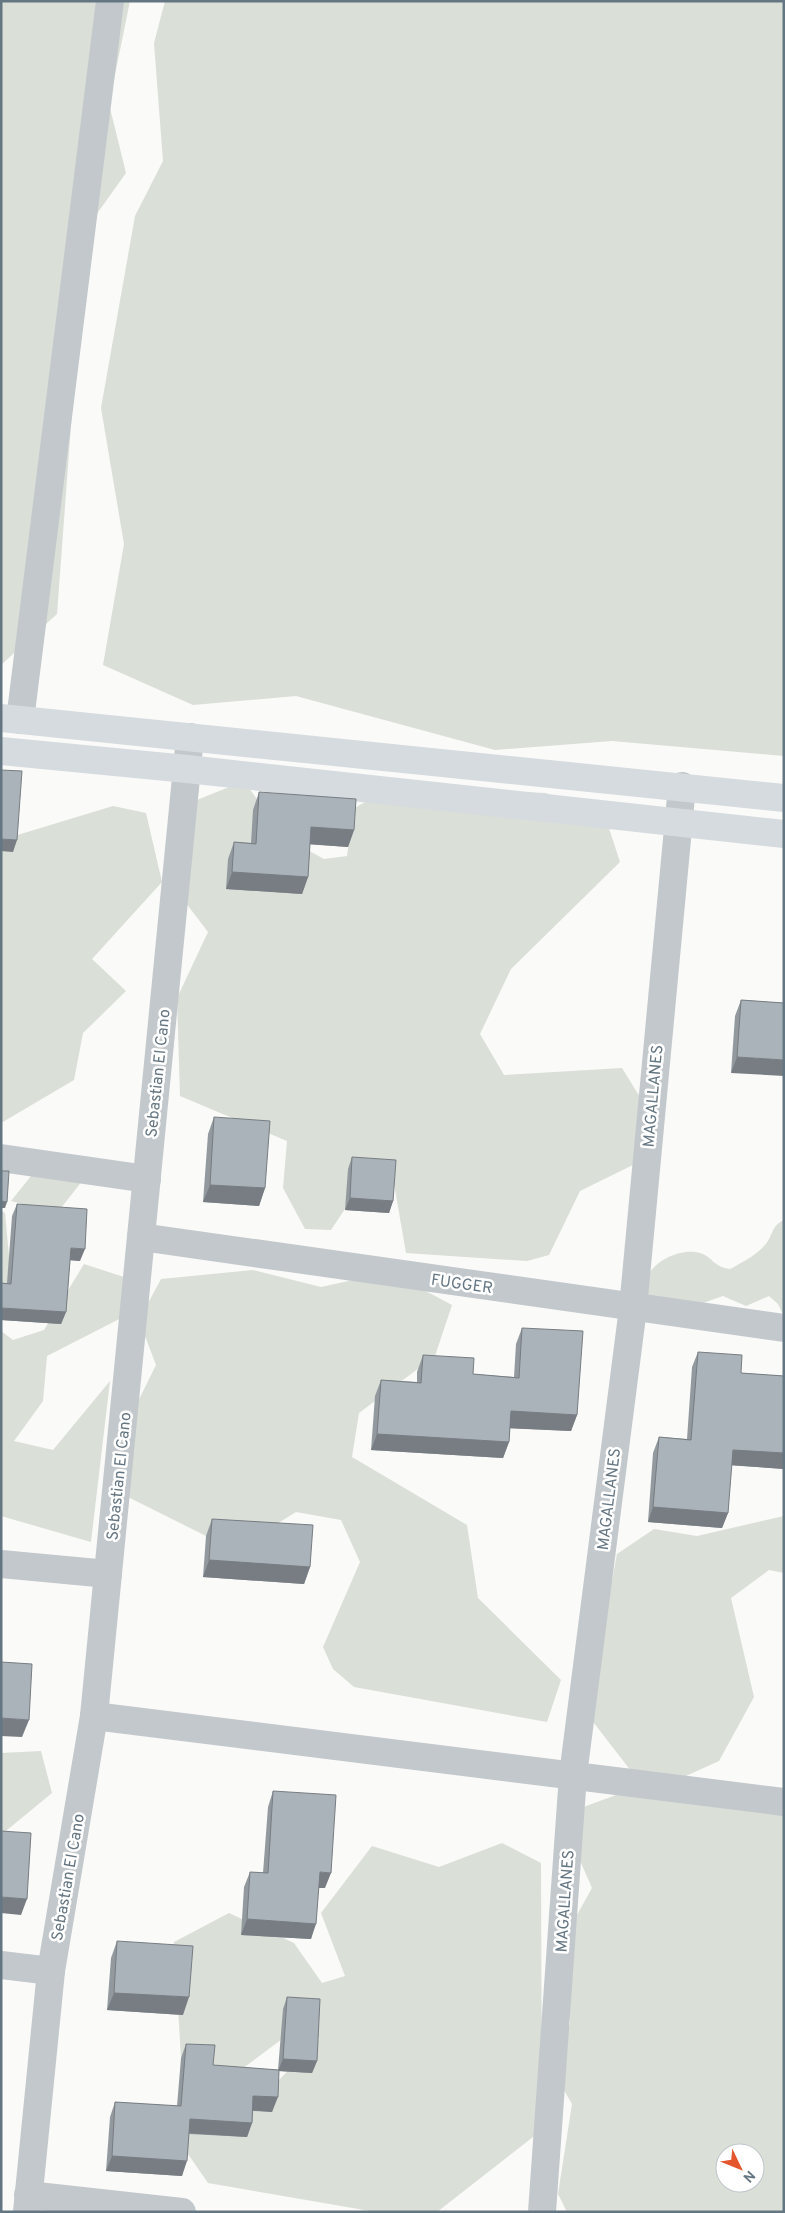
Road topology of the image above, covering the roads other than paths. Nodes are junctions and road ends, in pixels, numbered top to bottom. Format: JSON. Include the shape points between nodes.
{"nodes":[{"id":1,"x":110,"y":1,"type":"edge"},
{"id":2,"x":11,"y":719,"type":"edge"},
{"id":3,"x":190,"y":737,"type":"junction"},
{"id":4,"x":1,"y":751,"type":"edge"},
{"id":5,"x":187,"y":769,"type":"junction"},
{"id":6,"x":682,"y":786,"type":"junction"},
{"id":7,"x":784,"y":798,"type":"edge"},
{"id":8,"x":678,"y":823,"type":"junction"},
{"id":9,"x":784,"y":834,"type":"edge"},
{"id":10,"x":1,"y":1158,"type":"edge"},
{"id":11,"x":147,"y":1179,"type":"junction"},
{"id":12,"x":141,"y":1237,"type":"junction"},
{"id":13,"x":633,"y":1308,"type":"junction"},
{"id":14,"x":784,"y":1328,"type":"edge"},
{"id":15,"x":1,"y":1564,"type":"edge"},
{"id":16,"x":108,"y":1574,"type":"junction"},
{"id":17,"x":94,"y":1716,"type":"junction"},
{"id":18,"x":573,"y":1775,"type":"junction"},
{"id":19,"x":784,"y":1802,"type":"edge"},
{"id":20,"x":1,"y":1965,"type":"edge"},
{"id":21,"x":51,"y":1971,"type":"junction"},
{"id":22,"x":28,"y":2203,"type":"edge"},
{"id":23,"x":182,"y":2212,"type":"edge"},
{"id":24,"x":542,"y":2212,"type":"edge"}],
"edges":[{"from":1,"to":2,"type":"street"},
{"from":2,"to":3,"type":"main road"},
{"from":3,"to":5,"type":"street","name":"Sebastian El Cano"},
{"from":3,"to":6,"type":"main road"},
{"from":4,"to":5,"type":"main road"},
{"from":5,"to":8,"type":"main road"},
{"from":5,"to":11,"type":"street","name":"Sebastian El Cano"},
{"from":6,"to":7,"type":"main road"},
{"from":6,"to":8,"type":"street","name":"MAGALLANES"},
{"from":8,"to":9,"type":"main road"},
{"from":8,"to":13,"type":"street","name":"MAGALLANES"},
{"from":10,"to":11,"type":"street"},
{"from":11,"to":12,"type":"street","name":"Sebastian El Cano"},
{"from":12,"to":13,"type":"street","name":"FUGGER"},
{"from":12,"to":16,"type":"street","name":"Sebastian El Cano"},
{"from":13,"to":14,"type":"street","name":"FUGGER"},
{"from":13,"to":18,"type":"street","name":"MAGALLANES"},
{"from":15,"to":16,"type":"street"},
{"from":16,"to":17,"type":"street","name":"Sebastian El Cano"},
{"from":17,"to":18,"type":"street"},
{"from":17,"to":21,"type":"street","name":"Sebastian El Cano"},
{"from":18,"to":19,"type":"street"},
{"from":18,"to":24,"type":"street","name":"MAGALLANES"},
{"from":20,"to":21,"type":"street"},
{"from":21,"to":22,"type":"street","name":"Sebastian El Cano"},
{"from":22,"to":23,"type":"street"}]}
